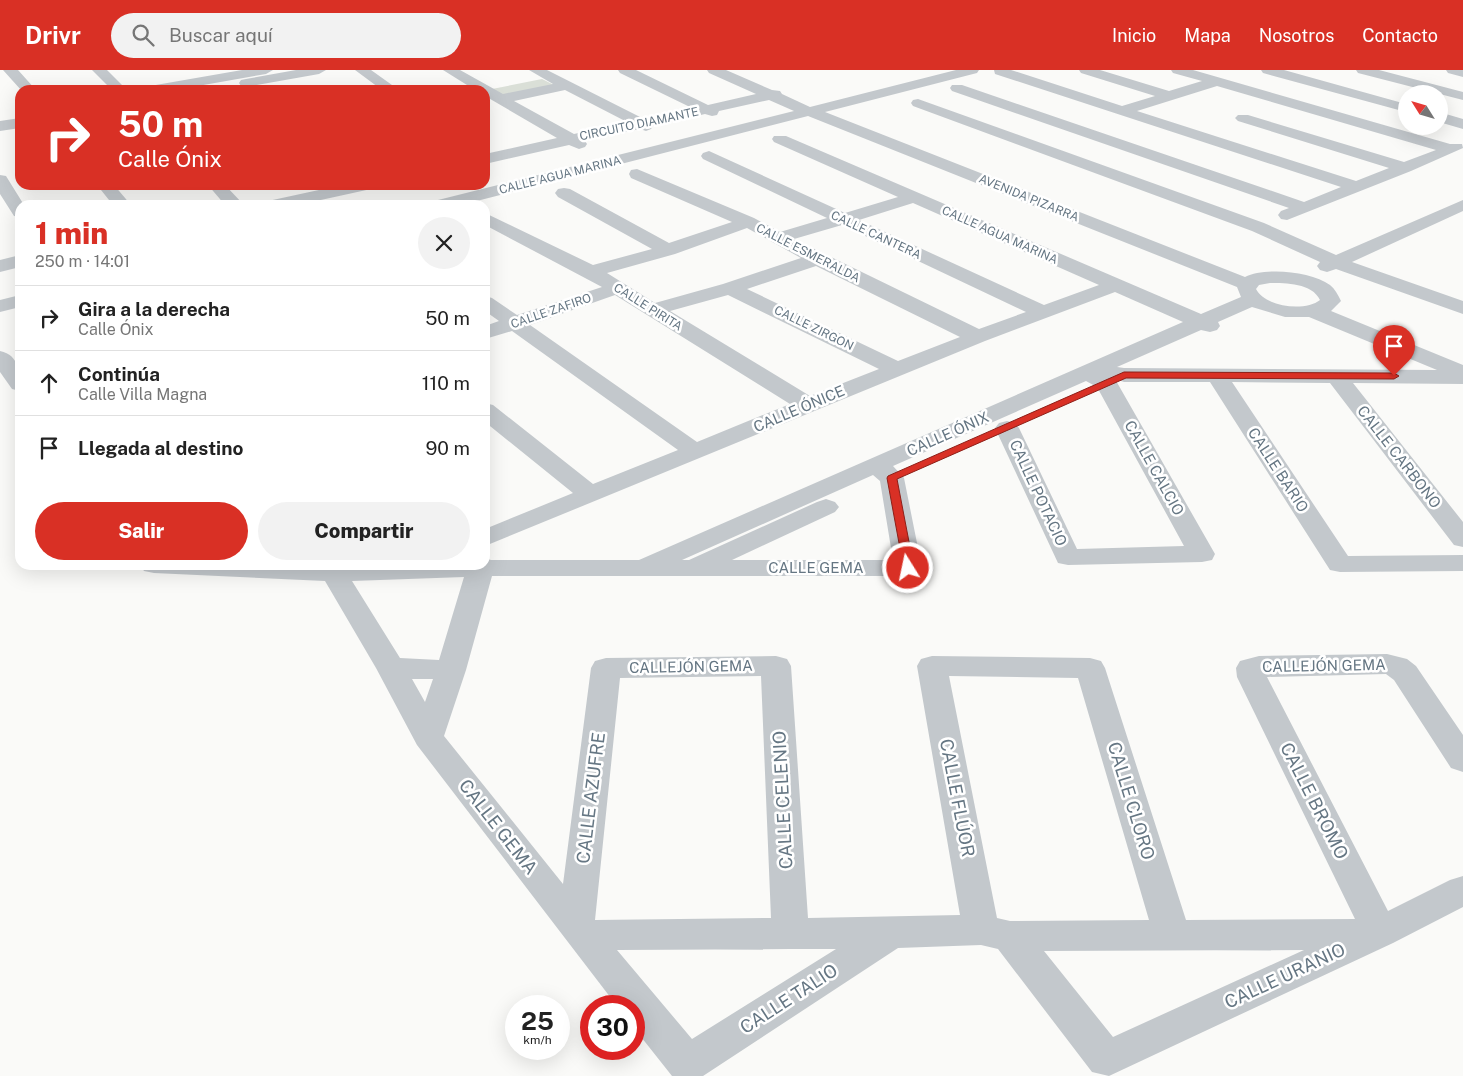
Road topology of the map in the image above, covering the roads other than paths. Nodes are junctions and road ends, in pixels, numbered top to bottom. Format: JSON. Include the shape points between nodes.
{"nodes":[{"id":1,"x":10,"y":70,"type":"edge"},
{"id":2,"x":98,"y":70,"type":"edge"},
{"id":3,"x":187,"y":70,"type":"edge"},
{"id":4,"x":266,"y":70,"type":"edge"},
{"id":5,"x":319,"y":70,"type":"edge"},
{"id":6,"x":362,"y":70,"type":"edge"},
{"id":7,"x":450,"y":70,"type":"edge"},
{"id":8,"x":625,"y":70,"type":"edge"},
{"id":9,"x":714,"y":70,"type":"edge"},
{"id":10,"x":747,"y":70,"type":"edge"},
{"id":11,"x":972,"y":70,"type":"edge"},
{"id":12,"x":1086,"y":70,"type":"edge"},
{"id":13,"x":1178,"y":70,"type":"edge"},
{"id":14,"x":1268,"y":70,"type":"edge"},
{"id":15,"x":1314,"y":70,"type":"edge"},
{"id":16,"x":1363,"y":70,"type":"edge"},
{"id":17,"x":1453,"y":70,"type":"edge"},
{"id":18,"x":1000,"y":71,"type":"dead end"},
{"id":19,"x":1463,"y":73,"type":"edge"},
{"id":20,"x":537,"y":75,"type":"edge"},
{"id":21,"x":282,"y":76,"type":"junction"},
{"id":22,"x":1292,"y":77,"type":"junction"},
{"id":23,"x":1217,"y":81,"type":"junction"},
{"id":24,"x":24,"y":85,"type":"edge"},
{"id":25,"x":114,"y":85,"type":"edge"},
{"id":26,"x":204,"y":85,"type":"edge"},
{"id":27,"x":217,"y":85,"type":"edge"},
{"id":28,"x":226,"y":85,"type":"edge"},
{"id":29,"x":294,"y":85,"type":"edge"},
{"id":30,"x":384,"y":85,"type":"edge"},
{"id":31,"x":477,"y":85,"type":"edge"},
{"id":32,"x":566,"y":86,"type":"junction"},
{"id":33,"x":957,"y":88,"type":"dead end"},
{"id":34,"x":490,"y":90,"type":"edge"},
{"id":35,"x":1249,"y":90,"type":"junction"},
{"id":36,"x":500,"y":92,"type":"junction"},
{"id":37,"x":771,"y":95,"type":"junction"},
{"id":38,"x":1170,"y":96,"type":"junction"},
{"id":39,"x":1463,"y":96,"type":"edge"},
{"id":40,"x":1290,"y":102,"type":"junction"},
{"id":41,"x":918,"y":103,"type":"dead end"},
{"id":42,"x":809,"y":104,"type":"junction"},
{"id":43,"x":1398,"y":106,"type":"edge"},
{"id":44,"x":706,"y":109,"type":"junction"},
{"id":45,"x":1121,"y":111,"type":"junction"},
{"id":46,"x":834,"y":112,"type":"junction"},
{"id":47,"x":15,"y":114,"type":"edge"},
{"id":48,"x":0,"y":117,"type":"edge"},
{"id":49,"x":1242,"y":118,"type":"junction"},
{"id":50,"x":1448,"y":120,"type":"edge"},
{"id":51,"x":1153,"y":121,"type":"junction"},
{"id":52,"x":15,"y":124,"type":"edge"},
{"id":53,"x":641,"y":124,"type":"junction"},
{"id":54,"x":1463,"y":124,"type":"edge"},
{"id":55,"x":0,"y":126,"type":"edge"},
{"id":56,"x":746,"y":128,"type":"junction"},
{"id":57,"x":1194,"y":134,"type":"junction"},
{"id":58,"x":1101,"y":138,"type":"junction"},
{"id":59,"x":570,"y":139,"type":"junction"},
{"id":60,"x":780,"y":139,"type":"dead end"},
{"id":61,"x":681,"y":144,"type":"junction"},
{"id":62,"x":1457,"y":147,"type":"edge"},
{"id":63,"x":1056,"y":153,"type":"junction"},
{"id":64,"x":490,"y":155,"type":"edge"},
{"id":65,"x":490,"y":156,"type":"edge"},
{"id":66,"x":709,"y":156,"type":"dead end"},
{"id":67,"x":611,"y":162,"type":"junction"},
{"id":68,"x":1405,"y":168,"type":"junction"},
{"id":69,"x":637,"y":174,"type":"dead end"},
{"id":70,"x":0,"y":180,"type":"edge"},
{"id":71,"x":535,"y":181,"type":"junction"},
{"id":72,"x":1357,"y":187,"type":"junction"},
{"id":73,"x":109,"y":190,"type":"edge"},
{"id":74,"x":221,"y":190,"type":"edge"},
{"id":75,"x":323,"y":190,"type":"edge"},
{"id":76,"x":331,"y":190,"type":"edge"},
{"id":77,"x":564,"y":193,"type":"dead end"},
{"id":78,"x":915,"y":197,"type":"junction"},
{"id":79,"x":445,"y":199,"type":"edge"},
{"id":80,"x":118,"y":200,"type":"edge"},
{"id":81,"x":230,"y":200,"type":"edge"},
{"id":82,"x":290,"y":200,"type":"edge"},
{"id":83,"x":342,"y":200,"type":"edge"},
{"id":84,"x":15,"y":204,"type":"edge"},
{"id":85,"x":1305,"y":208,"type":"junction"},
{"id":86,"x":1462,"y":210,"type":"edge"},
{"id":87,"x":842,"y":219,"type":"junction"},
{"id":88,"x":490,"y":221,"type":"edge"},
{"id":89,"x":748,"y":222,"type":"junction"},
{"id":90,"x":1258,"y":227,"type":"junction"},
{"id":91,"x":780,"y":238,"type":"junction"},
{"id":92,"x":668,"y":250,"type":"junction"},
{"id":93,"x":816,"y":259,"type":"junction"},
{"id":94,"x":15,"y":262,"type":"edge"},
{"id":95,"x":1335,"y":262,"type":"junction"},
{"id":96,"x":0,"y":266,"type":"edge"},
{"id":97,"x":1355,"y":269,"type":"junction"},
{"id":98,"x":591,"y":272,"type":"junction"},
{"id":99,"x":1297,"y":279,"type":"junction"},
{"id":100,"x":1116,"y":285,"type":"junction"},
{"id":101,"x":1318,"y":286,"type":"junction"},
{"id":102,"x":618,"y":288,"type":"junction"},
{"id":103,"x":730,"y":288,"type":"junction"},
{"id":104,"x":1258,"y":292,"type":"junction"},
{"id":105,"x":15,"y":302,"type":"edge"},
{"id":106,"x":1460,"y":304,"type":"edge"},
{"id":107,"x":0,"y":306,"type":"edge"},
{"id":108,"x":490,"y":306,"type":"edge"},
{"id":109,"x":1321,"y":308,"type":"junction"},
{"id":110,"x":652,"y":310,"type":"junction"},
{"id":111,"x":1045,"y":313,"type":"junction"},
{"id":112,"x":515,"y":324,"type":"junction"},
{"id":113,"x":1210,"y":326,"type":"junction"},
{"id":114,"x":490,"y":332,"type":"edge"},
{"id":115,"x":978,"y":337,"type":"junction"},
{"id":116,"x":0,"y":357,"type":"edge"},
{"id":117,"x":897,"y":369,"type":"junction"},
{"id":118,"x":1103,"y":375,"type":"junction"},
{"id":119,"x":1461,"y":375,"type":"edge"},
{"id":120,"x":1217,"y":376,"type":"junction"},
{"id":121,"x":1336,"y":376,"type":"junction"},
{"id":122,"x":15,"y":377,"type":"edge"},
{"id":123,"x":808,"y":405,"type":"junction"},
{"id":124,"x":490,"y":414,"type":"edge"},
{"id":125,"x":1007,"y":428,"type":"junction"},
{"id":126,"x":696,"y":452,"type":"junction"},
{"id":127,"x":884,"y":472,"type":"junction"},
{"id":128,"x":591,"y":495,"type":"junction"},
{"id":129,"x":490,"y":536,"type":"edge"},
{"id":130,"x":1463,"y":539,"type":"edge"},
{"id":131,"x":1068,"y":557,"type":"joint"},
{"id":132,"x":1463,"y":563,"type":"edge"},
{"id":133,"x":490,"y":566,"type":"edge"},
{"id":134,"x":642,"y":568,"type":"junction"},
{"id":135,"x":691,"y":568,"type":"junction"},
{"id":136,"x":332,"y":570,"type":"edge"},
{"id":137,"x":480,"y":570,"type":"edge"},
{"id":138,"x":776,"y":666,"type":"joint"},
{"id":139,"x":391,"y":668,"type":"junction"},
{"id":140,"x":606,"y":668,"type":"joint"},
{"id":141,"x":1090,"y":668,"type":"joint"},
{"id":142,"x":1251,"y":668,"type":"joint"},
{"id":143,"x":451,"y":670,"type":"junction"},
{"id":144,"x":428,"y":737,"type":"junction"},
{"id":145,"x":1463,"y":760,"type":"edge"},
{"id":146,"x":1463,"y":890,"type":"edge"},
{"id":147,"x":579,"y":931,"type":"junction"},
{"id":148,"x":891,"y":933,"type":"junction"},
{"id":149,"x":996,"y":933,"type":"junction"},
{"id":150,"x":1378,"y":933,"type":"junction"},
{"id":151,"x":790,"y":934,"type":"junction"},
{"id":152,"x":1172,"y":934,"type":"junction"},
{"id":153,"x":687,"y":1064,"type":"joint"}],
"edges":[{"from":1,"to":24,"type":"street"},
{"from":2,"to":25,"type":"street"},
{"from":3,"to":26,"type":"street"},
{"from":4,"to":27,"type":"street"},
{"from":5,"to":21,"type":"street"},
{"from":6,"to":30,"type":"street"},
{"from":7,"to":31,"type":"street"},
{"from":8,"to":44,"type":"street"},
{"from":9,"to":37,"type":"street","name":"AVENIDA PIZARRA"},
{"from":10,"to":37,"type":"street","name":"CIRCUITO DIAMANTE","via":[[794,89]]},
{"from":11,"to":46,"type":"street"},
{"from":12,"to":38,"type":"street"},
{"from":13,"to":23,"type":"street"},
{"from":14,"to":22,"type":"street"},
{"from":15,"to":22,"type":"street"},
{"from":16,"to":39,"type":"street"},
{"from":17,"to":19,"type":"street"},
{"from":18,"to":45,"type":"street"},
{"from":20,"to":32,"type":"street"},
{"from":21,"to":28,"type":"street"},
{"from":21,"to":29,"type":"street"},
{"from":22,"to":35,"type":"street"},
{"from":22,"to":43,"type":"street"},
{"from":23,"to":35,"type":"street"},
{"from":23,"to":38,"type":"street"},
{"from":32,"to":36,"type":"street"},
{"from":32,"to":53,"type":"street"},
{"from":33,"to":58,"type":"street"},
{"from":34,"to":36,"type":"street"},
{"from":35,"to":40,"type":"street"},
{"from":36,"to":59,"type":"street"},
{"from":37,"to":42,"type":"street","name":"AVENIDA PIZARRA"},
{"from":37,"to":44,"type":"street","name":"CIRCUITO DIAMANTE"},
{"from":38,"to":45,"type":"street"},
{"from":40,"to":49,"type":"street"},
{"from":40,"to":62,"type":"street"},
{"from":41,"to":63,"type":"street"},
{"from":42,"to":46,"type":"street","name":"AVENIDA PIZARRA"},
{"from":42,"to":56,"type":"street","name":"CALLE AGUA MARINA"},
{"from":44,"to":53,"type":"street","name":"CIRCUITO DIAMANTE"},
{"from":44,"to":56,"type":"street"},
{"from":45,"to":51,"type":"street"},
{"from":46,"to":104,"type":"street","name":"AVENIDA PIZARRA","via":[[1089,217]]},
{"from":47,"to":48,"type":"street"},
{"from":49,"to":57,"type":"street"},
{"from":49,"to":68,"type":"street"},
{"from":50,"to":54,"type":"street"},
{"from":51,"to":57,"type":"street"},
{"from":51,"to":58,"type":"street"},
{"from":52,"to":55,"type":"street"},
{"from":53,"to":59,"type":"street","name":"CIRCUITO DIAMANTE"},
{"from":53,"to":61,"type":"street"},
{"from":56,"to":61,"type":"street","name":"CALLE AGUA MARINA"},
{"from":57,"to":72,"type":"street"},
{"from":58,"to":63,"type":"street"},
{"from":58,"to":85,"type":"street"},
{"from":59,"to":64,"type":"street","name":"CIRCUITO DIAMANTE"},
{"from":59,"to":67,"type":"street"},
{"from":60,"to":78,"type":"street","name":"CALLE AGUA MARINA"},
{"from":61,"to":67,"type":"street","name":"CALLE AGUA MARINA"},
{"from":62,"to":68,"type":"street"},
{"from":63,"to":90,"type":"street"},
{"from":65,"to":71,"type":"street"},
{"from":66,"to":87,"type":"street","name":"CALLE CANTERA"},
{"from":67,"to":71,"type":"street","name":"CALLE AGUA MARINA"},
{"from":68,"to":72,"type":"street"},
{"from":69,"to":89,"type":"street","name":"CALLE ESMERALDA"},
{"from":70,"to":84,"type":"street"},
{"from":71,"to":79,"type":"street","name":"CALLE AGUA MARINA"},
{"from":72,"to":85,"type":"street"},
{"from":73,"to":80,"type":"street"},
{"from":74,"to":81,"type":"street"},
{"from":75,"to":82,"type":"street"},
{"from":76,"to":83,"type":"street"},
{"from":77,"to":92,"type":"street"},
{"from":78,"to":87,"type":"street"},
{"from":78,"to":100,"type":"street","name":"CALLE AGUA MARINA"},
{"from":85,"to":90,"type":"street"},
{"from":86,"to":95,"type":"street"},
{"from":86,"to":97,"type":"street"},
{"from":87,"to":91,"type":"street"},
{"from":87,"to":111,"type":"street","name":"CALLE CANTERA"},
{"from":88,"to":98,"type":"street","name":"CALLE PIRITA"},
{"from":89,"to":91,"type":"street","name":"CALLE ESMERALDA"},
{"from":89,"to":92,"type":"street"},
{"from":90,"to":95,"type":"street"},
{"from":91,"to":93,"type":"street","name":"CALLE ESMERALDA"},
{"from":92,"to":98,"type":"street"},
{"from":93,"to":103,"type":"street"},
{"from":93,"to":115,"type":"street","name":"CALLE ESMERALDA"},
{"from":94,"to":96,"type":"street"},
{"from":95,"to":97,"type":"street"},
{"from":95,"to":99,"type":"street"},
{"from":97,"to":101,"type":"street"},
{"from":97,"to":106,"type":"street"},
{"from":98,"to":102,"type":"street","name":"CALLE PIRITA"},
{"from":99,"to":101,"type":"street"},
{"from":99,"to":104,"type":"street","via":[[1280,277]]},
{"from":100,"to":111,"type":"street","name":"CALLE ÓNICE"},
{"from":100,"to":113,"type":"street","name":"CALLE AGUA MARINA"},
{"from":101,"to":109,"type":"street","via":[[1330,296],[1331,301]]},
{"from":102,"to":110,"type":"street","name":"CALLE PIRITA"},
{"from":102,"to":112,"type":"street","name":"CALLE ZAFIRO"},
{"from":103,"to":110,"type":"street"},
{"from":103,"to":117,"type":"street","name":"CALLE ZIRGON"},
{"from":104,"to":109,"type":"street","via":[[1296,312]]},
{"from":104,"to":113,"type":"street","name":"CALLE ÓNIX"},
{"from":105,"to":107,"type":"street"},
{"from":108,"to":112,"type":"street"},
{"from":109,"to":119,"type":"street"},
{"from":110,"to":123,"type":"street","name":"CALLE PIRITA"},
{"from":111,"to":115,"type":"street","name":"CALLE ÓNICE"},
{"from":112,"to":114,"type":"street","name":"CALLE ZAFIRO"},
{"from":112,"to":126,"type":"street"},
{"from":113,"to":118,"type":"street","name":"CALLE ÓNIX"},
{"from":115,"to":117,"type":"street","name":"CALLE ÓNICE"},
{"from":116,"to":122,"type":"street"},
{"from":117,"to":123,"type":"street","name":"CALLE ÓNICE"},
{"from":118,"to":120,"type":"street"},
{"from":118,"to":125,"type":"street","name":"CALLE ÓNIX"},
{"from":118,"to":127,"type":"street","name":"CALLE ÓNIX"},
{"from":118,"to":131,"type":"street","name":"CALLE CALCIO","via":[[1202,554]]},
{"from":119,"to":121,"type":"street"},
{"from":120,"to":121,"type":"street"},
{"from":120,"to":132,"type":"street","name":"CALLE BARIO","via":[[1340,564]]},
{"from":121,"to":130,"type":"street","name":"CALLE CARBONO"},
{"from":123,"to":126,"type":"street","name":"CALLE ÓNICE"},
{"from":124,"to":128,"type":"street"},
{"from":125,"to":127,"type":"street","name":"CALLE ÓNIX"},
{"from":125,"to":131,"type":"street","name":"CALLE POTACIO"},
{"from":126,"to":128,"type":"street","name":"CALLE ÓNICE"},
{"from":127,"to":134,"type":"street","name":"CALLE ÓNIX"},
{"from":127,"to":135,"type":"street","name":"CALLE ÓNIX"},
{"from":127,"to":135,"type":"street","name":"CALLE GEMA","via":[[908,568]]},
{"from":128,"to":129,"type":"street","name":"CALLE ÓNICE"},
{"from":133,"to":134,"type":"street","name":"CALLE GEMA"},
{"from":134,"to":135,"type":"street","name":"CALLE GEMA"},
{"from":136,"to":139,"type":"street","name":"CALLE GEMA"},
{"from":137,"to":143,"type":"street"},
{"from":138,"to":140,"type":"street","name":"CALLEJÓN GEMA"},
{"from":138,"to":151,"type":"street","name":"CALLE CELENIO"},
{"from":139,"to":143,"type":"street"},
{"from":139,"to":144,"type":"street","name":"CALLE GEMA"},
{"from":140,"to":147,"type":"street","name":"CALLE AZUFRE"},
{"from":141,"to":149,"type":"street","name":"CALLE FLÚOR","via":[[932,666]]},
{"from":141,"to":152,"type":"street","name":"CALLE CLORO"},
{"from":142,"to":145,"type":"street","name":"CALLEJÓN GEMA","via":[[1269,665],[1396,666],[1405,673]]},
{"from":142,"to":150,"type":"street","name":"CALLE BROMO","via":[[1252,677]]},
{"from":143,"to":144,"type":"street"},
{"from":144,"to":147,"type":"street","name":"CALLE GEMA"},
{"from":146,"to":150,"type":"street","name":"CALLE URANIO"},
{"from":147,"to":151,"type":"street"},
{"from":147,"to":153,"type":"street","name":"CALLE GEMA"},
{"from":148,"to":149,"type":"street"},
{"from":148,"to":151,"type":"street"},
{"from":148,"to":153,"type":"street","name":"CALLE TALIO"},
{"from":149,"to":150,"type":"street","name":"CALLE URANIO","via":[[1106,1059]]},
{"from":149,"to":152,"type":"street"},
{"from":150,"to":152,"type":"street"}]}
